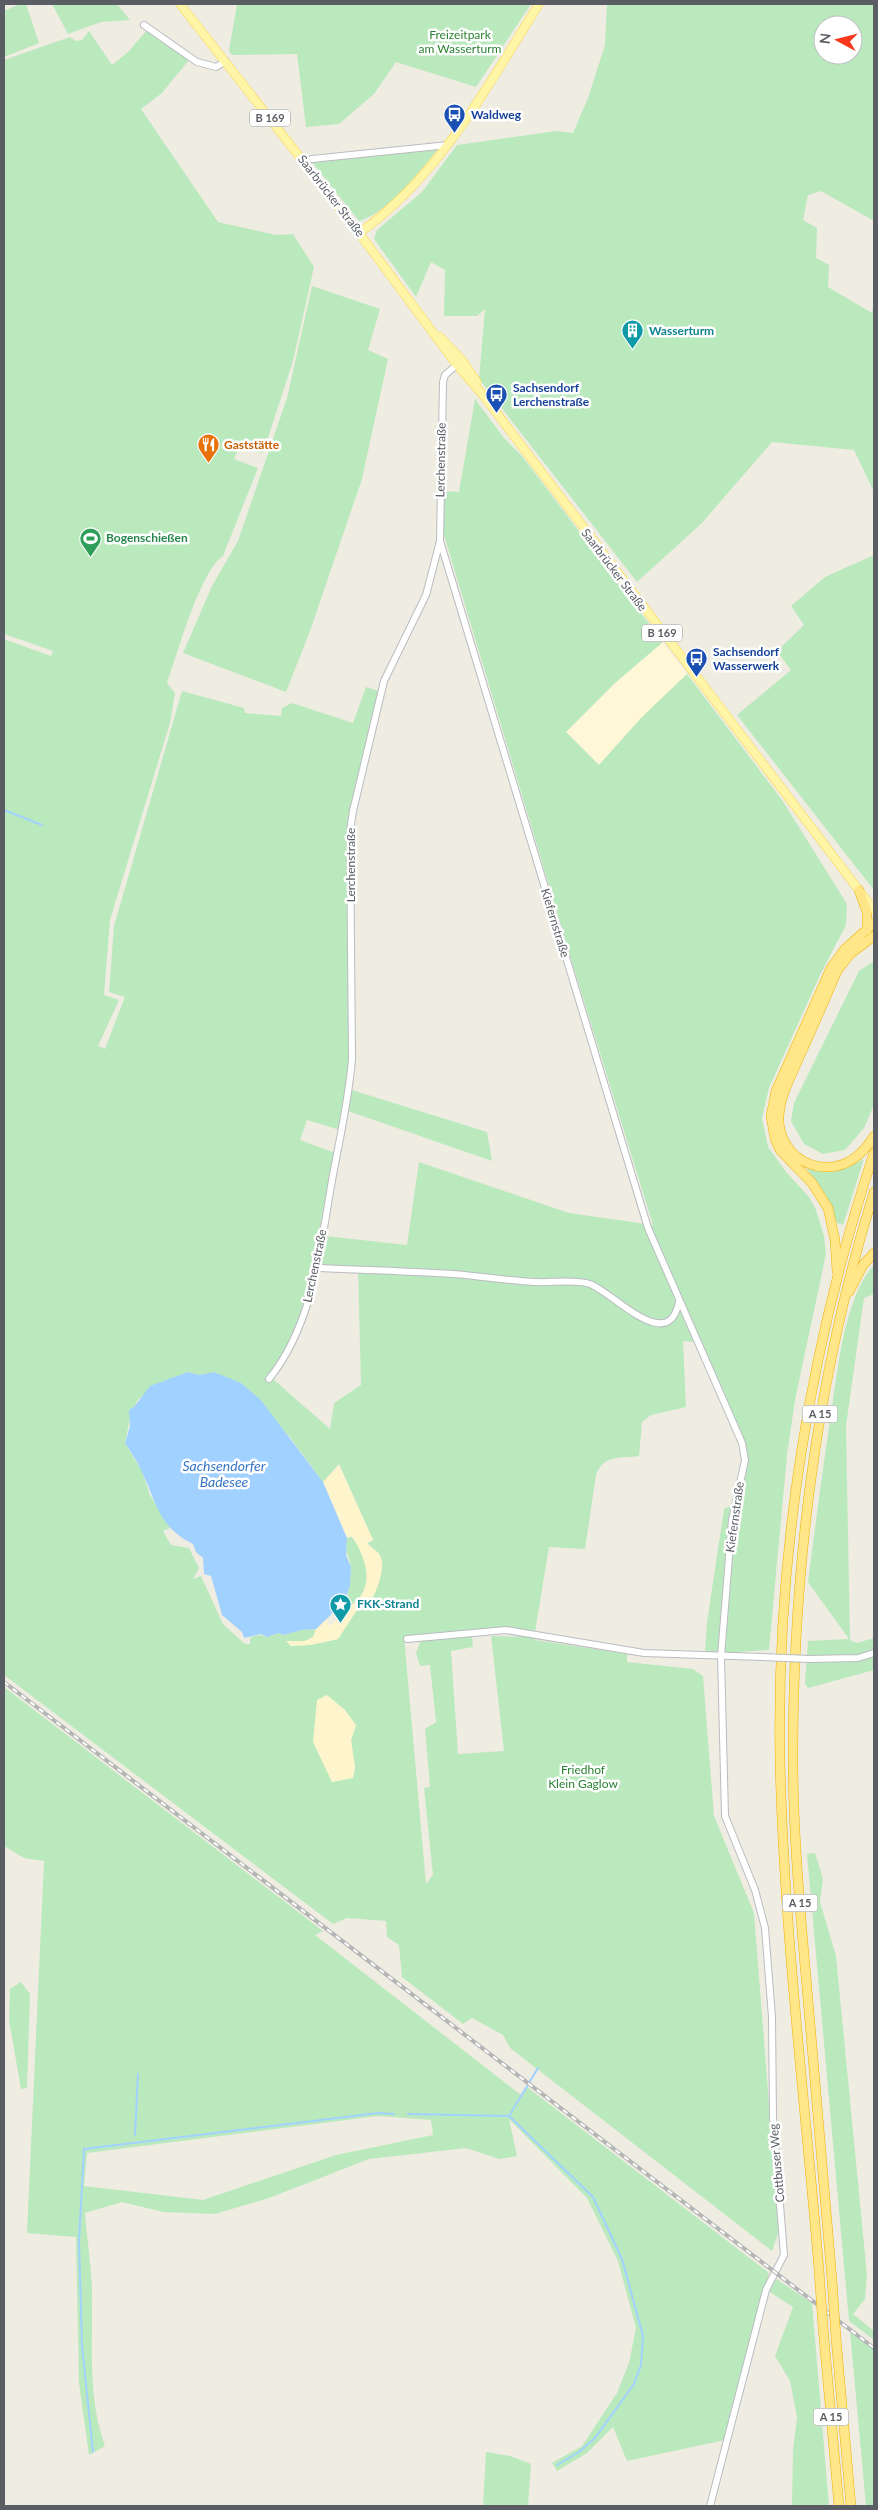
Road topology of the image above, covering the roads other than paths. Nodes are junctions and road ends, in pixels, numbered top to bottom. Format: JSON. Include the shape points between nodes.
{"nodes":[{"id":1,"x":180,"y":4,"type":"edge"},
{"id":2,"x":539,"y":4,"type":"edge"},
{"id":3,"x":144,"y":25,"type":"dead end"},
{"id":4,"x":226,"y":61,"type":"junction"},
{"id":5,"x":448,"y":145,"type":"junction"},
{"id":6,"x":312,"y":159,"type":"dead end"},
{"id":7,"x":359,"y":233,"type":"junction"},
{"id":8,"x":460,"y":363,"type":"junction"},
{"id":9,"x":440,"y":542,"type":"junction"},
{"id":10,"x":859,"y":890,"type":"junction"},
{"id":11,"x":874,"y":910,"type":"edge"},
{"id":12,"x":874,"y":923,"type":"edge"},
{"id":13,"x":867,"y":930,"type":"junction"},
{"id":14,"x":874,"y":936,"type":"edge"},
{"id":15,"x":874,"y":1136,"type":"edge"},
{"id":16,"x":874,"y":1153,"type":"edge"},
{"id":17,"x":874,"y":1192,"type":"edge"},
{"id":18,"x":874,"y":1253,"type":"edge"},
{"id":19,"x":316,"y":1268,"type":"junction"},
{"id":20,"x":837,"y":1278,"type":"junction"},
{"id":21,"x":680,"y":1301,"type":"junction"},
{"id":22,"x":843,"y":1303,"type":"junction"},
{"id":23,"x":269,"y":1379,"type":"dead end"},
{"id":24,"x":407,"y":1639,"type":"dead end"},
{"id":25,"x":874,"y":1653,"type":"edge"},
{"id":26,"x":721,"y":1656,"type":"junction"},
{"id":27,"x":725,"y":1816,"type":"joint"},
{"id":28,"x":710,"y":2506,"type":"edge"},
{"id":29,"x":839,"y":2506,"type":"edge"},
{"id":30,"x":851,"y":2506,"type":"edge"}],
"edges":[{"from":1,"to":4,"type":"main road","name":"Saarbrücker Straße","number":"B 169"},
{"from":2,"to":5,"type":"main road"},
{"from":3,"to":4,"type":"street","via":[[202,64],[216,67]]},
{"from":4,"to":7,"type":"main road","name":"Saarbrücker Straße","number":"B 169"},
{"from":5,"to":6,"type":"street"},
{"from":5,"to":7,"type":"main road","via":[[403,197]]},
{"from":7,"to":8,"type":"main road","name":"Saarbrücker Straße","number":"B 169"},
{"from":8,"to":9,"type":"street","name":"Lerchenstraße","via":[[445,375],[443,382]]},
{"from":8,"to":10,"type":"main road","name":"Saarbrücker Straße","number":"B 169"},
{"from":9,"to":19,"type":"street","name":"Lerchenstraße","via":[[426,595],[384,681],[353,811],[350,831],[352,1059],[349,1092]]},
{"from":9,"to":21,"type":"street","name":"Kiefernstraße","via":[[648,1228]]},
{"from":10,"to":11,"type":"main road","name":"Saarbrücker Straße","number":"B 169"},
{"from":10,"to":13,"type":"highway","via":[[866,912]]},
{"from":12,"to":13,"type":"highway"},
{"from":13,"to":20,"type":"highway","via":[[845,949],[831,968],[776,1091],[771,1116],[780,1150],[812,1182],[828,1208],[835,1240]]},
{"from":14,"to":15,"type":"highway","via":[[850,954],[838,972],[783,1094],[779,1117],[787,1146],[803,1161],[813,1165],[832,1166],[850,1162],[862,1153]]},
{"from":16,"to":20,"type":"highway","number":"A 15"},
{"from":17,"to":22,"type":"highway","number":"A 15"},
{"from":18,"to":22,"type":"highway"},
{"from":19,"to":21,"type":"street","via":[[589,1284],[645,1319],[661,1324],[672,1321]]},
{"from":19,"to":23,"type":"street","name":"Lerchenstraße","via":[[299,1328],[284,1360]]},
{"from":20,"to":29,"type":"highway","number":"A 15","bridge":true,"via":[[820,1352],[796,1489],[782,1649],[780,1761],[789,1925]]},
{"from":21,"to":26,"type":"street","name":"Kiefernstraße","via":[[742,1443],[745,1460],[732,1520]]},
{"from":22,"to":30,"type":"highway","number":"A 15","bridge":true,"via":[[821,1408],[804,1525],[796,1609],[793,1760],[801,1926]]},
{"from":24,"to":26,"type":"street","via":[[506,1630],[644,1653]]},
{"from":25,"to":26,"type":"street","bridge":true,"via":[[858,1658],[809,1659]]},
{"from":26,"to":27,"type":"street","name":"Kiefernstraße"},
{"from":27,"to":28,"type":"street","name":"Cottbuser Weg","via":[[755,1890],[765,1928],[772,2018],[773,2116],[784,2255],[766,2290]]}]}
